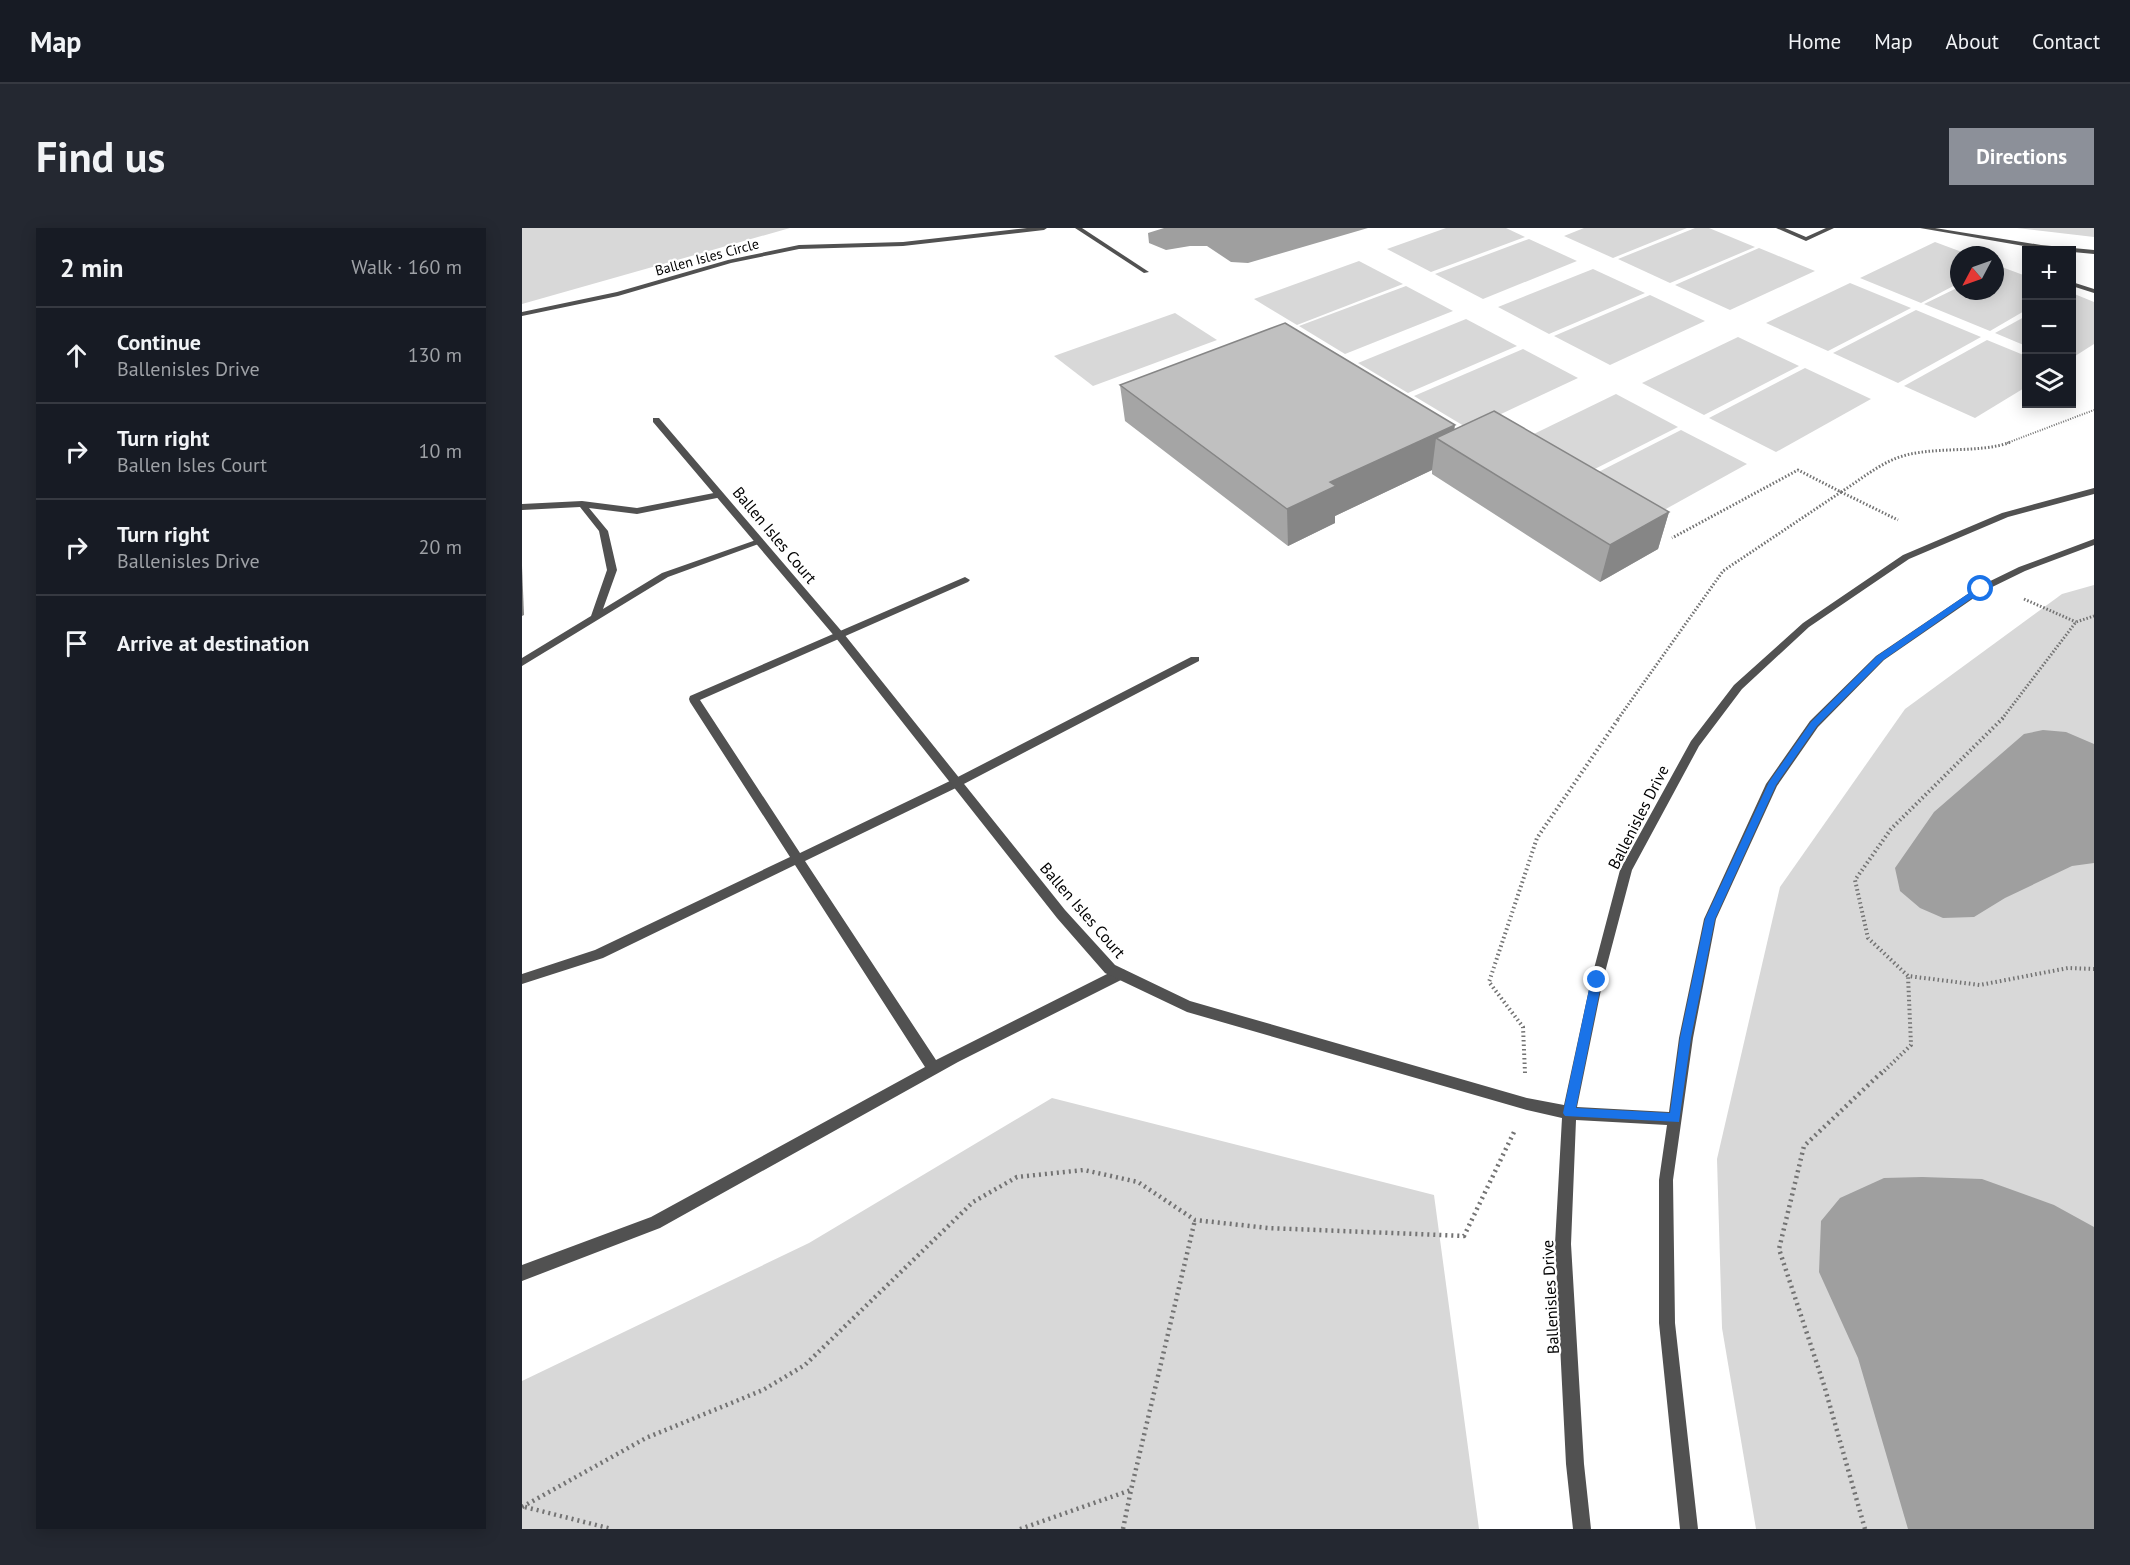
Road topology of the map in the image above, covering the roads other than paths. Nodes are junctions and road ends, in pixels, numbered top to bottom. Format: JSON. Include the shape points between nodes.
{"nodes":[{"id":1,"x":1044,"y":228,"type":"edge"},
{"id":2,"x":1078,"y":228,"type":"edge"},
{"id":3,"x":1779,"y":228,"type":"edge"},
{"id":4,"x":1831,"y":228,"type":"edge"},
{"id":5,"x":1923,"y":228,"type":"edge"},
{"id":6,"x":2025,"y":246,"type":"edge"},
{"id":7,"x":2076,"y":251,"type":"edge"},
{"id":8,"x":2094,"y":252,"type":"edge"},
{"id":9,"x":1146,"y":272,"type":"dead end"},
{"id":10,"x":2076,"y":285,"type":"edge"},
{"id":11,"x":2094,"y":291,"type":"edge"},
{"id":12,"x":522,"y":314,"type":"edge"},
{"id":13,"x":656,"y":420,"type":"dead end"},
{"id":14,"x":2094,"y":491,"type":"edge"},
{"id":15,"x":719,"y":495,"type":"junction"},
{"id":16,"x":582,"y":504,"type":"junction"},
{"id":17,"x":522,"y":507,"type":"edge"},
{"id":18,"x":759,"y":542,"type":"junction"},
{"id":19,"x":2094,"y":542,"type":"edge"},
{"id":20,"x":965,"y":580,"type":"dead end"},
{"id":21,"x":596,"y":619,"type":"junction"},
{"id":22,"x":840,"y":636,"type":"junction"},
{"id":23,"x":1195,"y":659,"type":"dead end"},
{"id":24,"x":522,"y":663,"type":"edge"},
{"id":25,"x":956,"y":783,"type":"junction"},
{"id":26,"x":796,"y":859,"type":"junction"},
{"id":27,"x":1120,"y":974,"type":"junction"},
{"id":28,"x":522,"y":979,"type":"edge"},
{"id":29,"x":934,"y":1069,"type":"junction"},
{"id":30,"x":1569,"y":1113,"type":"junction"},
{"id":31,"x":1675,"y":1119,"type":"junction"},
{"id":32,"x":522,"y":1273,"type":"edge"},
{"id":33,"x":1582,"y":1529,"type":"edge"},
{"id":34,"x":1689,"y":1529,"type":"edge"}],
"edges":[{"from":1,"to":12,"type":"street","name":"Ballen Isles Circle","via":[[903,244],[799,248],[730,261],[618,294]]},
{"from":2,"to":9,"type":"street"},
{"from":3,"to":4,"type":"street","via":[[1806,239]]},
{"from":5,"to":6,"type":"street"},
{"from":7,"to":8,"type":"street"},
{"from":10,"to":11,"type":"street"},
{"from":13,"to":15,"type":"street","name":"Ballen Isles Court"},
{"from":14,"to":30,"type":"street","name":"Ballenisles Drive","via":[[2005,515],[1906,557],[1806,625],[1738,687],[1695,744],[1626,870],[1597,980]]},
{"from":15,"to":16,"type":"street","via":[[637,511]]},
{"from":15,"to":18,"type":"street","name":"Ballen Isles Court"},
{"from":16,"to":17,"type":"street"},
{"from":16,"to":21,"type":"street","via":[[603,531],[612,570]]},
{"from":18,"to":21,"type":"street","via":[[665,575]]},
{"from":18,"to":22,"type":"street","name":"Ballen Isles Court"},
{"from":19,"to":31,"type":"street","via":[[1981,589],[1880,658],[1814,724],[1772,784],[1710,919],[1686,1038]]},
{"from":20,"to":22,"type":"street"},
{"from":21,"to":24,"type":"street"},
{"from":22,"to":25,"type":"street","name":"Ballen Isles Court"},
{"from":22,"to":26,"type":"street","via":[[693,699]]},
{"from":23,"to":25,"type":"street"},
{"from":25,"to":26,"type":"street"},
{"from":25,"to":27,"type":"street","name":"Ballen Isles Court","via":[[1061,914],[1110,969]]},
{"from":26,"to":28,"type":"street","via":[[599,954]]},
{"from":26,"to":29,"type":"street"},
{"from":27,"to":29,"type":"street"},
{"from":27,"to":30,"type":"street","name":"Ballen Isles Court","via":[[1187,1006]]},
{"from":29,"to":32,"type":"street","via":[[655,1222]]},
{"from":30,"to":31,"type":"street","name":"Ballen Isles Court"},
{"from":30,"to":33,"type":"street","name":"Ballenisles Drive","via":[[1563,1244]]},
{"from":31,"to":34,"type":"street","via":[[1666,1180],[1667,1323]]}]}
